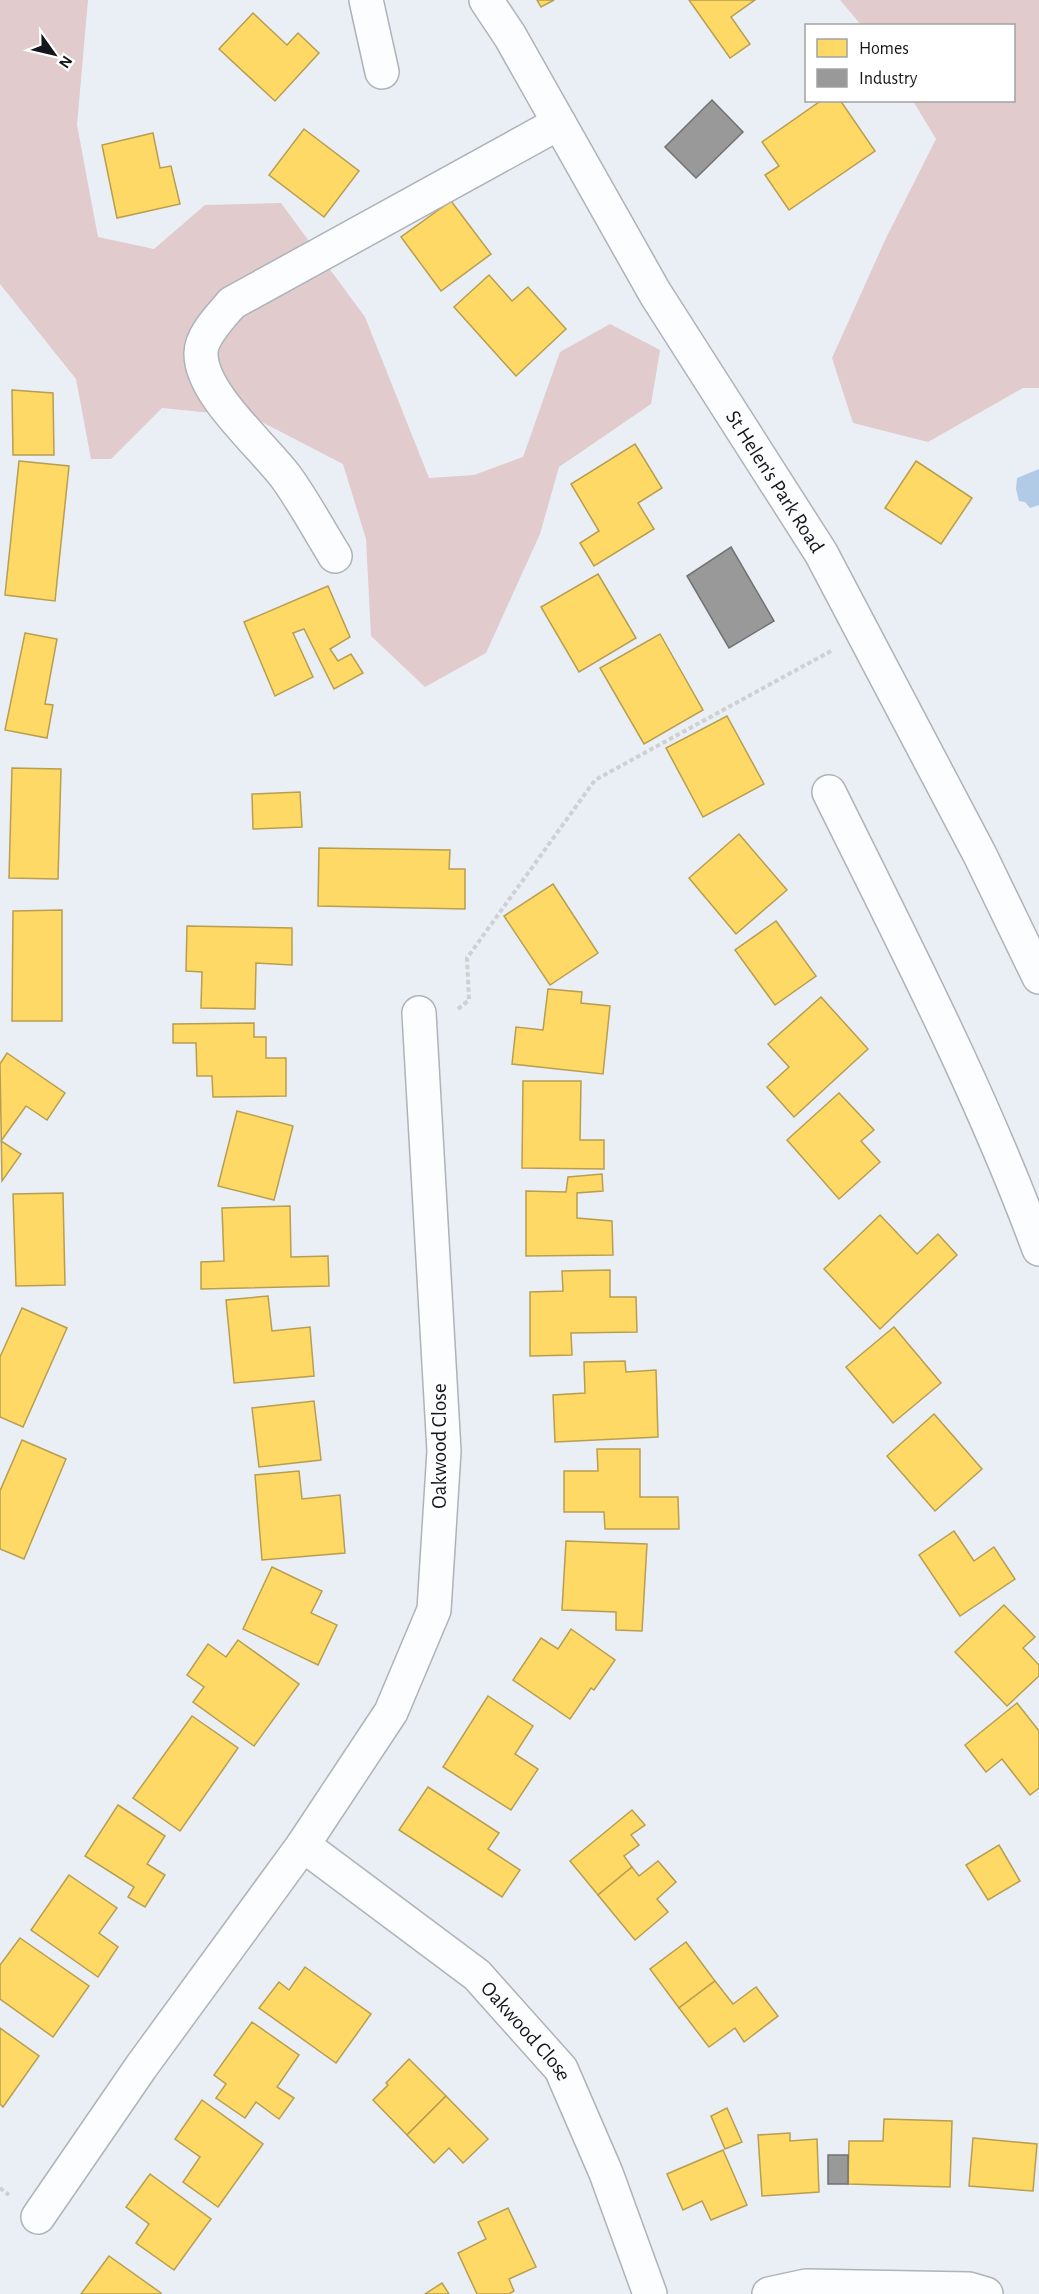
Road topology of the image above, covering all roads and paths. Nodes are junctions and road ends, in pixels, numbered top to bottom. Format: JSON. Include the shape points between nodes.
{"nodes":[{"id":1,"x":366,"y":0,"type":"edge"},
{"id":2,"x":486,"y":0,"type":"edge"},
{"id":3,"x":382,"y":72,"type":"dead end"},
{"id":4,"x":559,"y":123,"type":"junction"},
{"id":5,"x":335,"y":556,"type":"dead end"},
{"id":6,"x":863,"y":634,"type":"junction"},
{"id":7,"x":829,"y":792,"type":"dead end"},
{"id":8,"x":1039,"y":977,"type":"edge"},
{"id":9,"x":419,"y":1027,"type":"joint"},
{"id":10,"x":1039,"y":1250,"type":"edge"},
{"id":11,"x":303,"y":1845,"type":"junction"},
{"id":12,"x":38,"y":2217,"type":"dead end"},
{"id":13,"x":650,"y":2294,"type":"edge"},
{"id":14,"x":769,"y":2294,"type":"edge"},
{"id":15,"x":986,"y":2294,"type":"edge"}],
"edges":[{"from":1,"to":3,"type":"street"},
{"from":2,"to":4,"type":"street","name":"St Helen's Park Road"},
{"from":4,"to":5,"type":"street","via":[[232,303],[212,326],[200,351],[204,373],[242,428],[285,477]]},
{"from":4,"to":6,"type":"street","name":"St Helen's Park Road","via":[[655,293],[821,553]]},
{"from":6,"to":8,"type":"street","name":"St Helen's Park Road","via":[[981,855]]},
{"from":6,"to":9,"type":"path","via":[[595,780],[467,958],[469,1000]]},
{"from":7,"to":10,"type":"street","via":[[932,1000],[1014,1180]]},
{"from":9,"to":11,"type":"street","name":"Oakwood Close","via":[[444,1451],[434,1610],[392,1712]]},
{"from":11,"to":12,"type":"street","name":"Oakwood Close","via":[[141,2067]]},
{"from":11,"to":13,"type":"street","name":"Oakwood Close","via":[[477,1974],[561,2069],[606,2173]]},
{"from":14,"to":15,"type":"street","via":[[806,2286],[969,2289]]}]}
